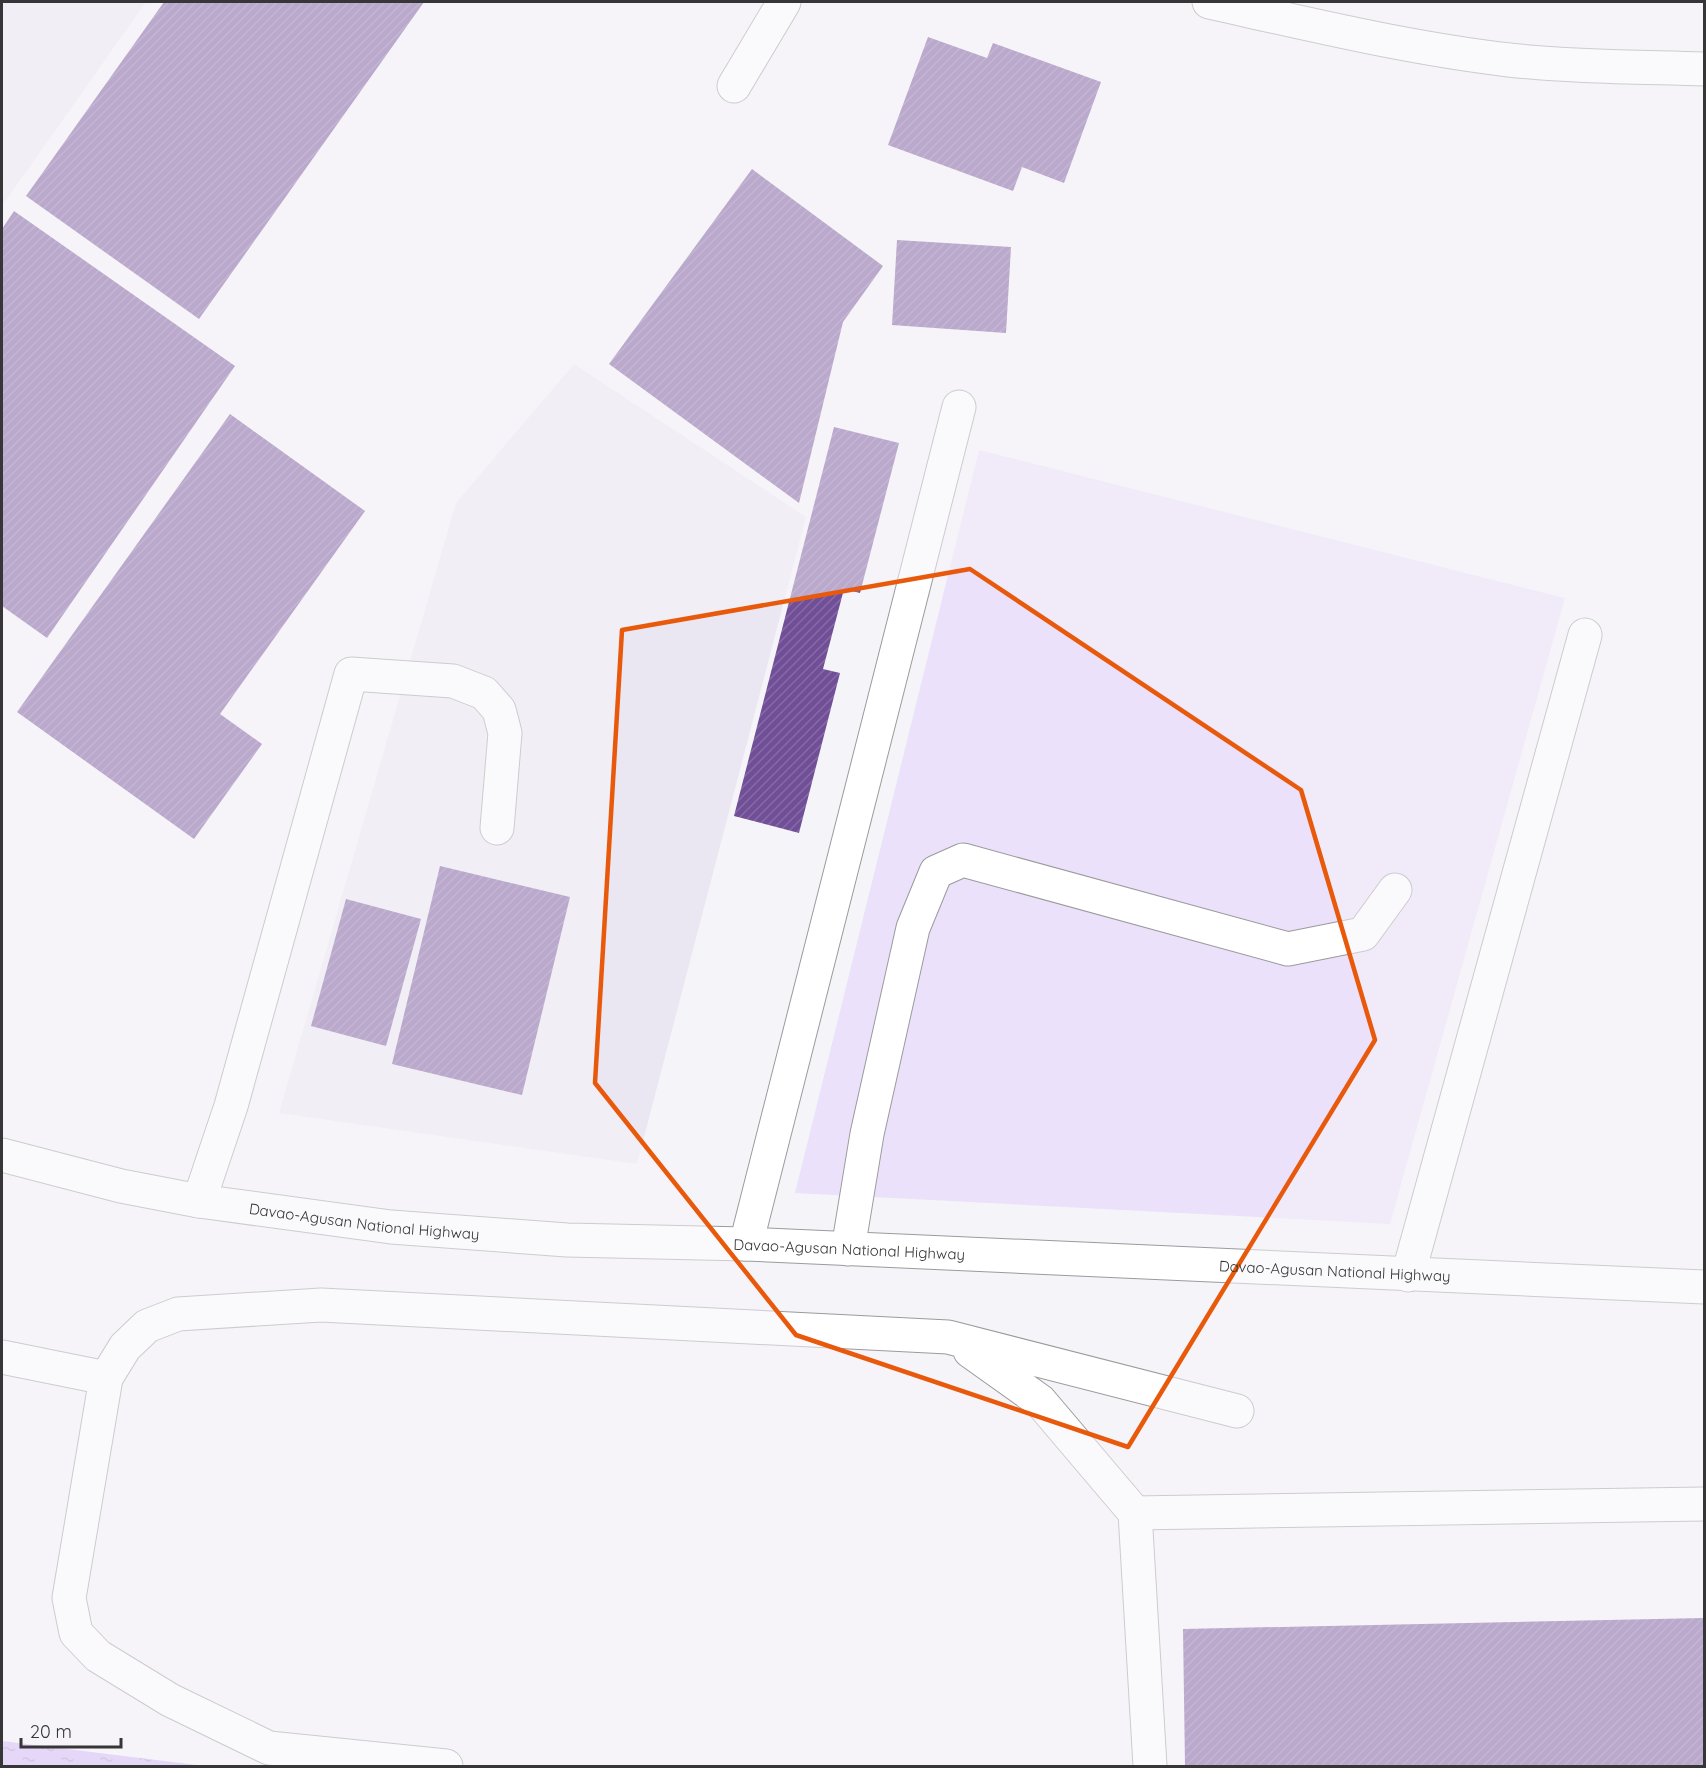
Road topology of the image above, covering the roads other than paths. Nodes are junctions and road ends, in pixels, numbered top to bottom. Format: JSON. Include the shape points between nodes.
{"nodes":[{"id":1,"x":784,"y":2,"type":"edge"},
{"id":2,"x":1209,"y":2,"type":"edge"},
{"id":3,"x":1704,"y":69,"type":"edge"},
{"id":4,"x":734,"y":86,"type":"dead end"},
{"id":5,"x":959,"y":407,"type":"dead end"},
{"id":6,"x":1586,"y":635,"type":"dead end"},
{"id":7,"x":497,"y":828,"type":"dead end"},
{"id":8,"x":1395,"y":890,"type":"dead end"},
{"id":9,"x":2,"y":1155,"type":"edge"},
{"id":10,"x":199,"y":1201,"type":"junction"},
{"id":11,"x":746,"y":1244,"type":"junction"},
{"id":12,"x":848,"y":1249,"type":"junction"},
{"id":13,"x":1408,"y":1275,"type":"junction"},
{"id":14,"x":1704,"y":1287,"type":"edge"},
{"id":15,"x":948,"y":1337,"type":"junction"},
{"id":16,"x":2,"y":1357,"type":"edge"},
{"id":17,"x":106,"y":1378,"type":"junction"},
{"id":18,"x":1237,"y":1412,"type":"dead end"},
{"id":19,"x":1704,"y":1504,"type":"edge"},
{"id":20,"x":1135,"y":1513,"type":"junction"},
{"id":21,"x":446,"y":1767,"type":"edge"},
{"id":22,"x":1150,"y":1767,"type":"edge"}],
"edges":[{"from":1,"to":4,"type":"main road"},
{"from":2,"to":3,"type":"main road","via":[[1343,32],[1510,60]]},
{"from":5,"to":11,"type":"main road"},
{"from":6,"to":13,"type":"main road"},
{"from":7,"to":10,"type":"main road","via":[[505,733],[499,710],[484,693],[453,681],[351,674],[231,1106]]},
{"from":8,"to":12,"type":"main road","via":[[1363,934],[1288,949],[963,860],[936,872],[913,928],[867,1134]]},
{"from":9,"to":10,"type":"main road","name":"Davao-Agusan National Highway","via":[[121,1186]]},
{"from":10,"to":11,"type":"main road","name":"Davao-Agusan National Highway","via":[[391,1227],[567,1240]]},
{"from":11,"to":12,"type":"main road","name":"Davao-Agusan National Highway"},
{"from":12,"to":13,"type":"main road","name":"Davao-Agusan National Highway"},
{"from":13,"to":14,"type":"main road","name":"Davao-Agusan National Highway"},
{"from":15,"to":17,"type":"main road","via":[[321,1305],[178,1314],[147,1326],[125,1347]]},
{"from":15,"to":18,"type":"main road"},
{"from":15,"to":20,"type":"main road","via":[[1040,1401]]},
{"from":16,"to":17,"type":"main road"},
{"from":17,"to":21,"type":"main road","via":[[69,1598],[76,1633],[98,1656],[170,1701],[269,1748]]},
{"from":19,"to":20,"type":"main road"},
{"from":20,"to":22,"type":"main road"}]}
